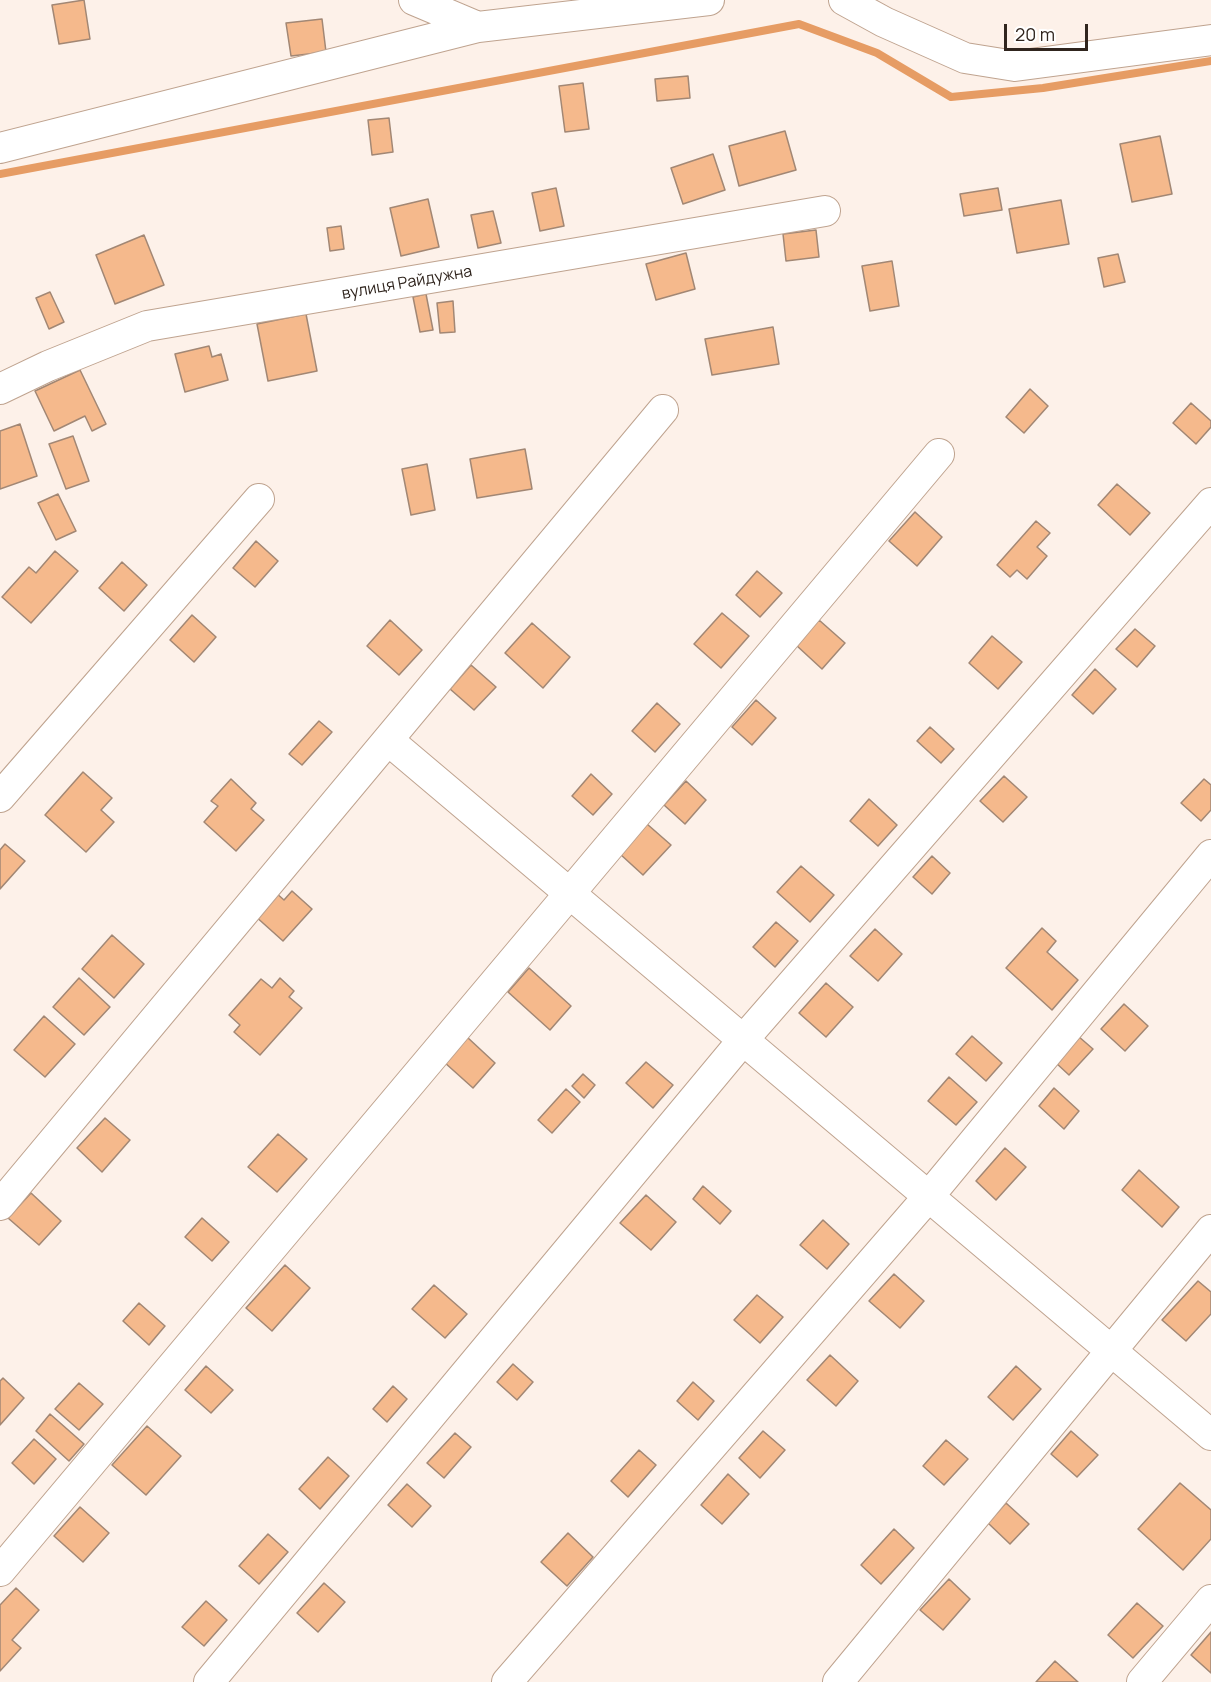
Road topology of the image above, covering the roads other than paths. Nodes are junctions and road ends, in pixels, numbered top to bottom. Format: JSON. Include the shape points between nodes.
{"nodes":[{"id":1,"x":414,"y":0,"type":"edge"},
{"id":2,"x":709,"y":0,"type":"edge"},
{"id":3,"x":844,"y":0,"type":"edge"},
{"id":4,"x":478,"y":27,"type":"junction"},
{"id":5,"x":1211,"y":40,"type":"edge"},
{"id":6,"x":0,"y":148,"type":"edge"},
{"id":7,"x":825,"y":211,"type":"dead end"},
{"id":8,"x":0,"y":389,"type":"edge"},
{"id":9,"x":663,"y":410,"type":"dead end"},
{"id":10,"x":939,"y":454,"type":"dead end"},
{"id":11,"x":259,"y":499,"type":"dead end"},
{"id":12,"x":1211,"y":503,"type":"edge"},
{"id":13,"x":388,"y":740,"type":"junction"},
{"id":14,"x":0,"y":797,"type":"edge"},
{"id":15,"x":1211,"y":855,"type":"edge"},
{"id":16,"x":570,"y":893,"type":"junction"},
{"id":17,"x":743,"y":1040,"type":"junction"},
{"id":18,"x":929,"y":1196,"type":"junction"},
{"id":19,"x":0,"y":1205,"type":"edge"},
{"id":20,"x":1211,"y":1230,"type":"edge"},
{"id":21,"x":1111,"y":1351,"type":"junction"},
{"id":22,"x":1211,"y":1435,"type":"edge"},
{"id":23,"x":0,"y":1571,"type":"edge"},
{"id":24,"x":1211,"y":1600,"type":"edge"},
{"id":25,"x":209,"y":1682,"type":"edge"},
{"id":26,"x":507,"y":1682,"type":"edge"},
{"id":27,"x":838,"y":1682,"type":"edge"},
{"id":28,"x":1142,"y":1682,"type":"edge"}],
"edges":[{"from":1,"to":4,"type":"street"},
{"from":2,"to":4,"type":"street"},
{"from":3,"to":5,"type":"street","via":[[965,58],[1015,66]]},
{"from":4,"to":6,"type":"street"},
{"from":7,"to":8,"type":"street","name":"вулиця Райдужна","via":[[147,326]]},
{"from":9,"to":13,"type":"street"},
{"from":10,"to":16,"type":"street"},
{"from":11,"to":14,"type":"street"},
{"from":12,"to":17,"type":"street"},
{"from":13,"to":16,"type":"street"},
{"from":13,"to":19,"type":"street"},
{"from":15,"to":18,"type":"street"},
{"from":16,"to":17,"type":"street"},
{"from":16,"to":23,"type":"street"},
{"from":17,"to":18,"type":"street"},
{"from":17,"to":25,"type":"street"},
{"from":18,"to":21,"type":"street"},
{"from":18,"to":26,"type":"street"},
{"from":20,"to":21,"type":"street"},
{"from":21,"to":22,"type":"street"},
{"from":21,"to":27,"type":"street"},
{"from":24,"to":28,"type":"street"}]}
